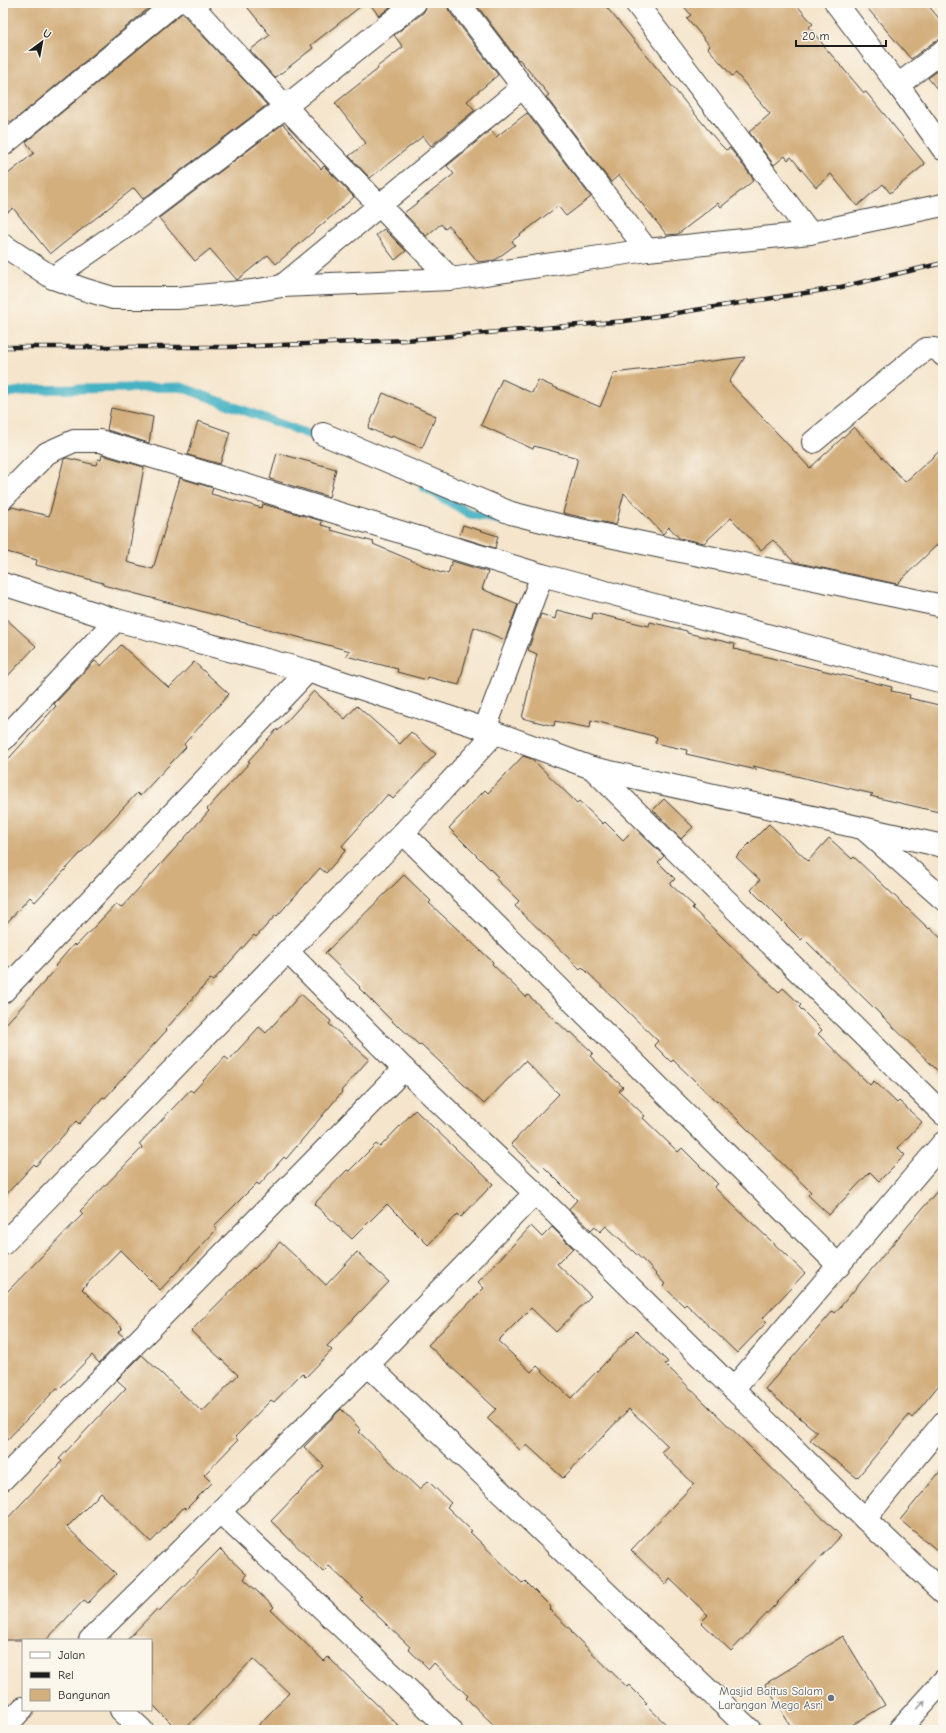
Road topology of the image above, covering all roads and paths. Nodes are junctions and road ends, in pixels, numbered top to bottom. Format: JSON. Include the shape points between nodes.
{"nodes":[{"id":1,"x":175,"y":3,"type":"edge"},
{"id":2,"x":190,"y":3,"type":"edge"},
{"id":3,"x":415,"y":3,"type":"edge"},
{"id":4,"x":460,"y":3,"type":"edge"},
{"id":5,"x":636,"y":3,"type":"edge"},
{"id":6,"x":836,"y":3,"type":"edge"},
{"id":7,"x":943,"y":50,"type":"edge"},
{"id":8,"x":898,"y":85,"type":"junction"},
{"id":9,"x":523,"y":87,"type":"junction"},
{"id":10,"x":285,"y":107,"type":"junction"},
{"id":11,"x":3,"y":144,"type":"edge"},
{"id":12,"x":943,"y":149,"type":"edge"},
{"id":13,"x":378,"y":205,"type":"junction"},
{"id":14,"x":943,"y":205,"type":"edge"},
{"id":15,"x":810,"y":233,"type":"junction"},
{"id":16,"x":3,"y":245,"type":"edge"},
{"id":17,"x":647,"y":250,"type":"junction"},
{"id":18,"x":53,"y":278,"type":"junction"},
{"id":19,"x":451,"y":279,"type":"junction"},
{"id":20,"x":282,"y":286,"type":"junction"},
{"id":21,"x":943,"y":355,"type":"edge"},
{"id":22,"x":323,"y":434,"type":"dead end"},
{"id":23,"x":813,"y":442,"type":"dead end"},
{"id":24,"x":3,"y":498,"type":"edge"},
{"id":25,"x":542,"y":575,"type":"junction"},
{"id":26,"x":3,"y":584,"type":"edge"},
{"id":27,"x":943,"y":606,"type":"edge"},
{"id":28,"x":116,"y":620,"type":"junction"},
{"id":29,"x":308,"y":671,"type":"junction"},
{"id":30,"x":943,"y":682,"type":"edge"},
{"id":31,"x":490,"y":731,"type":"junction"},
{"id":32,"x":3,"y":740,"type":"edge"},
{"id":33,"x":592,"y":768,"type":"junction"},
{"id":34,"x":862,"y":828,"type":"junction"},
{"id":35,"x":402,"y":833,"type":"junction"},
{"id":36,"x":943,"y":846,"type":"edge"},
{"id":37,"x":943,"y":898,"type":"edge"},
{"id":38,"x":287,"y":950,"type":"junction"},
{"id":39,"x":3,"y":992,"type":"edge"},
{"id":40,"x":404,"y":1069,"type":"junction"},
{"id":41,"x":943,"y":1114,"type":"edge"},
{"id":42,"x":943,"y":1143,"type":"edge"},
{"id":43,"x":535,"y":1193,"type":"junction"},
{"id":44,"x":3,"y":1244,"type":"edge"},
{"id":45,"x":839,"y":1266,"type":"junction"},
{"id":46,"x":368,"y":1365,"type":"junction"},
{"id":47,"x":733,"y":1390,"type":"junction"},
{"id":48,"x":943,"y":1423,"type":"edge"},
{"id":49,"x":3,"y":1479,"type":"edge"},
{"id":50,"x":220,"y":1512,"type":"junction"},
{"id":51,"x":865,"y":1519,"type":"junction"},
{"id":52,"x":943,"y":1593,"type":"edge"},
{"id":53,"x":91,"y":1639,"type":"edge"},
{"id":54,"x":943,"y":1681,"type":"edge"},
{"id":55,"x":22,"y":1709,"type":"edge"},
{"id":56,"x":122,"y":1711,"type":"edge"},
{"id":57,"x":3,"y":1729,"type":"edge"},
{"id":58,"x":142,"y":1730,"type":"edge"},
{"id":59,"x":451,"y":1730,"type":"edge"},
{"id":60,"x":750,"y":1730,"type":"edge"},
{"id":61,"x":899,"y":1730,"type":"edge"}],
"edges":[{"from":1,"to":11,"type":"street"},
{"from":2,"to":10,"type":"street"},
{"from":3,"to":10,"type":"street"},
{"from":4,"to":9,"type":"street"},
{"from":5,"to":15,"type":"street"},
{"from":6,"to":8,"type":"street"},
{"from":7,"to":8,"type":"street"},
{"from":8,"to":12,"type":"street"},
{"from":9,"to":13,"type":"street"},
{"from":9,"to":17,"type":"street"},
{"from":10,"to":13,"type":"street"},
{"from":10,"to":18,"type":"street","via":[[141,216]]},
{"from":13,"to":19,"type":"street"},
{"from":13,"to":20,"type":"street"},
{"from":14,"to":15,"type":"street"},
{"from":15,"to":17,"type":"street"},
{"from":16,"to":18,"type":"street"},
{"from":17,"to":19,"type":"street"},
{"from":18,"to":20,"type":"street","via":[[113,298],[177,298]]},
{"from":19,"to":20,"type":"street"},
{"from":21,"to":23,"type":"street","via":[[938,350],[926,349]]},
{"from":22,"to":27,"type":"street","via":[[511,513],[574,529]]},
{"from":24,"to":25,"type":"street","via":[[47,453],[74,441],[100,441]]},
{"from":25,"to":30,"type":"street"},
{"from":25,"to":31,"type":"street"},
{"from":26,"to":28,"type":"street"},
{"from":28,"to":29,"type":"street"},
{"from":28,"to":32,"type":"street"},
{"from":29,"to":31,"type":"street"},
{"from":29,"to":39,"type":"street"},
{"from":31,"to":33,"type":"street"},
{"from":31,"to":35,"type":"street"},
{"from":33,"to":34,"type":"street"},
{"from":33,"to":41,"type":"street"},
{"from":34,"to":36,"type":"street"},
{"from":34,"to":37,"type":"street"},
{"from":35,"to":38,"type":"street"},
{"from":35,"to":45,"type":"street"},
{"from":38,"to":40,"type":"street"},
{"from":38,"to":44,"type":"street"},
{"from":40,"to":43,"type":"street"},
{"from":40,"to":49,"type":"street"},
{"from":42,"to":45,"type":"street"},
{"from":43,"to":46,"type":"street"},
{"from":43,"to":47,"type":"street"},
{"from":45,"to":47,"type":"street"},
{"from":46,"to":50,"type":"street"},
{"from":46,"to":60,"type":"street"},
{"from":47,"to":51,"type":"street"},
{"from":48,"to":51,"type":"street"},
{"from":50,"to":53,"type":"street"},
{"from":50,"to":59,"type":"street"},
{"from":51,"to":52,"type":"street"},
{"from":61,"to":54,"type":"street","one_way":true},
{"from":55,"to":57,"type":"street"},
{"from":56,"to":58,"type":"street"}]}
